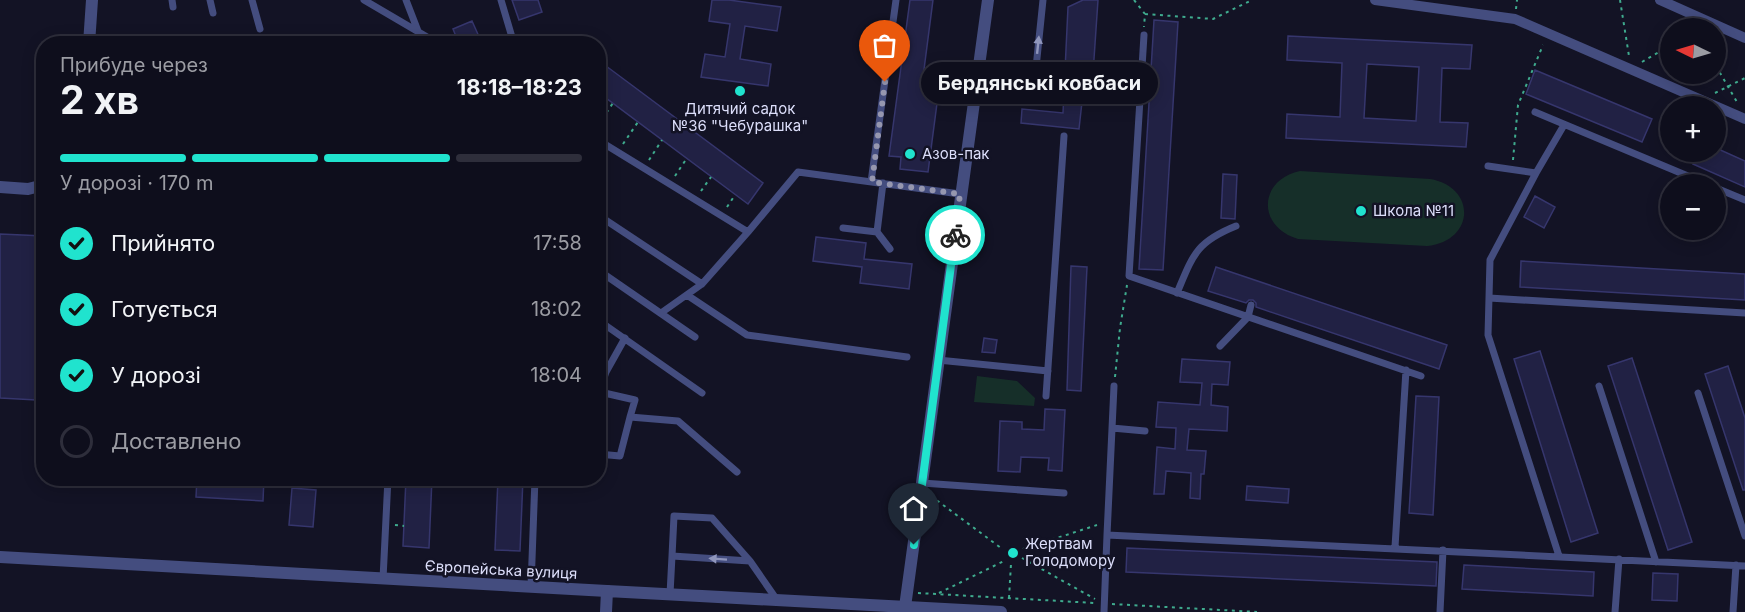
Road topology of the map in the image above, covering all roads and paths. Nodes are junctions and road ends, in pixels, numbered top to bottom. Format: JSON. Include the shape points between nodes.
{"nodes":[{"id":1,"x":92,"y":0,"type":"edge"},
{"id":2,"x":210,"y":0,"type":"edge"},
{"id":3,"x":252,"y":0,"type":"edge"},
{"id":4,"x":364,"y":0,"type":"edge"},
{"id":5,"x":406,"y":0,"type":"edge"},
{"id":6,"x":501,"y":0,"type":"edge"},
{"id":7,"x":896,"y":0,"type":"edge"},
{"id":8,"x":988,"y":0,"type":"edge"},
{"id":9,"x":1043,"y":0,"type":"edge"},
{"id":10,"x":1134,"y":0,"type":"edge"},
{"id":11,"x":1252,"y":0,"type":"edge"},
{"id":12,"x":1375,"y":0,"type":"edge"},
{"id":13,"x":1620,"y":0,"type":"edge"},
{"id":14,"x":1660,"y":0,"type":"edge"},
{"id":15,"x":213,"y":14,"type":"dead end"},
{"id":16,"x":1144,"y":14,"type":"junction"},
{"id":17,"x":260,"y":29,"type":"dead end"},
{"id":18,"x":418,"y":31,"type":"junction"},
{"id":19,"x":1548,"y":34,"type":"junction"},
{"id":20,"x":1144,"y":35,"type":"joint"},
{"id":21,"x":90,"y":36,"type":"edge"},
{"id":22,"x":426,"y":36,"type":"edge"},
{"id":23,"x":512,"y":36,"type":"edge"},
{"id":24,"x":1745,"y":38,"type":"edge"},
{"id":25,"x":1660,"y":52,"type":"edge"},
{"id":26,"x":1631,"y":70,"type":"junction"},
{"id":27,"x":1745,"y":78,"type":"edge"},
{"id":28,"x":976,"y":81,"type":"junction"},
{"id":29,"x":1726,"y":84,"type":"edge"},
{"id":30,"x":1728,"y":87,"type":"junction"},
{"id":31,"x":1692,"y":96,"type":"edge"},
{"id":32,"x":1709,"y":96,"type":"edge"},
{"id":33,"x":614,"y":103,"type":"dead end"},
{"id":34,"x":1739,"y":106,"type":"dead end"},
{"id":35,"x":1726,"y":111,"type":"edge"},
{"id":36,"x":1535,"y":112,"type":"dead end"},
{"id":37,"x":606,"y":114,"type":"edge"},
{"id":38,"x":1745,"y":119,"type":"edge"},
{"id":39,"x":638,"y":122,"type":"dead end"},
{"id":40,"x":1564,"y":124,"type":"junction"},
{"id":41,"x":1064,"y":136,"type":"dead end"},
{"id":42,"x":662,"y":140,"type":"dead end"},
{"id":43,"x":606,"y":145,"type":"edge"},
{"id":44,"x":617,"y":152,"type":"junction"},
{"id":45,"x":687,"y":158,"type":"dead end"},
{"id":46,"x":1488,"y":166,"type":"dead end"},
{"id":47,"x":643,"y":168,"type":"junction"},
{"id":48,"x":1512,"y":170,"type":"junction"},
{"id":49,"x":1536,"y":173,"type":"junction"},
{"id":50,"x":1683,"y":174,"type":"edge"},
{"id":51,"x":711,"y":177,"type":"dead end"},
{"id":52,"x":872,"y":182,"type":"junction"},
{"id":53,"x":883,"y":183,"type":"junction"},
{"id":54,"x":669,"y":184,"type":"junction"},
{"id":55,"x":36,"y":187,"type":"edge"},
{"id":56,"x":0,"y":188,"type":"edge"},
{"id":57,"x":1726,"y":192,"type":"edge"},
{"id":58,"x":960,"y":194,"type":"junction"},
{"id":59,"x":735,"y":195,"type":"dead end"},
{"id":60,"x":695,"y":200,"type":"junction"},
{"id":61,"x":1745,"y":200,"type":"edge"},
{"id":62,"x":721,"y":216,"type":"junction"},
{"id":63,"x":606,"y":220,"type":"edge"},
{"id":64,"x":1236,"y":226,"type":"dead end"},
{"id":65,"x":843,"y":228,"type":"dead end"},
{"id":66,"x":748,"y":232,"type":"junction"},
{"id":67,"x":877,"y":232,"type":"junction"},
{"id":68,"x":890,"y":249,"type":"dead end"},
{"id":69,"x":606,"y":275,"type":"edge"},
{"id":70,"x":1129,"y":276,"type":"junction"},
{"id":71,"x":702,"y":284,"type":"junction"},
{"id":72,"x":1177,"y":293,"type":"junction"},
{"id":73,"x":687,"y":295,"type":"junction"},
{"id":74,"x":1489,"y":298,"type":"junction"},
{"id":75,"x":1251,"y":305,"type":"dead end"},
{"id":76,"x":661,"y":313,"type":"junction"},
{"id":77,"x":1745,"y":313,"type":"edge"},
{"id":78,"x":1248,"y":317,"type":"junction"},
{"id":79,"x":606,"y":326,"type":"edge"},
{"id":80,"x":695,"y":337,"type":"dead end"},
{"id":81,"x":625,"y":338,"type":"junction"},
{"id":82,"x":1220,"y":346,"type":"dead end"},
{"id":83,"x":907,"y":357,"type":"dead end"},
{"id":84,"x":938,"y":360,"type":"junction"},
{"id":85,"x":1048,"y":370,"type":"junction"},
{"id":86,"x":1406,"y":370,"type":"junction"},
{"id":87,"x":606,"y":372,"type":"edge"},
{"id":88,"x":1421,"y":375,"type":"dead end"},
{"id":89,"x":1114,"y":386,"type":"joint"},
{"id":90,"x":1599,"y":386,"type":"dead end"},
{"id":91,"x":702,"y":393,"type":"dead end"},
{"id":92,"x":1698,"y":393,"type":"dead end"},
{"id":93,"x":606,"y":395,"type":"edge"},
{"id":94,"x":1046,"y":396,"type":"dead end"},
{"id":95,"x":630,"y":417,"type":"junction"},
{"id":96,"x":1112,"y":428,"type":"junction"},
{"id":97,"x":1145,"y":430,"type":"dead end"},
{"id":98,"x":606,"y":455,"type":"edge"},
{"id":99,"x":737,"y":472,"type":"dead end"},
{"id":100,"x":922,"y":483,"type":"junction"},
{"id":101,"x":388,"y":486,"type":"edge"},
{"id":102,"x":536,"y":486,"type":"edge"},
{"id":103,"x":1064,"y":493,"type":"dead end"},
{"id":104,"x":931,"y":496,"type":"dead end"},
{"id":105,"x":1107,"y":521,"type":"junction"},
{"id":106,"x":1107,"y":535,"type":"junction"},
{"id":107,"x":1745,"y":536,"type":"edge"},
{"id":108,"x":1395,"y":547,"type":"junction"},
{"id":109,"x":1001,"y":548,"type":"dead end"},
{"id":110,"x":1023,"y":549,"type":"dead end"},
{"id":111,"x":1443,"y":550,"type":"junction"},
{"id":112,"x":672,"y":556,"type":"junction"},
{"id":113,"x":1559,"y":556,"type":"junction"},
{"id":114,"x":0,"y":557,"type":"edge"},
{"id":115,"x":1022,"y":558,"type":"dead end"},
{"id":116,"x":1619,"y":559,"type":"junction"},
{"id":117,"x":750,"y":561,"type":"junction"},
{"id":118,"x":1004,"y":561,"type":"dead end"},
{"id":119,"x":1656,"y":562,"type":"junction"},
{"id":120,"x":1011,"y":564,"type":"dead end"},
{"id":121,"x":1736,"y":565,"type":"junction"},
{"id":122,"x":1745,"y":566,"type":"edge"},
{"id":123,"x":383,"y":579,"type":"junction"},
{"id":124,"x":531,"y":587,"type":"junction"},
{"id":125,"x":607,"y":591,"type":"junction"},
{"id":126,"x":918,"y":593,"type":"dead end"},
{"id":127,"x":670,"y":594,"type":"junction"},
{"id":128,"x":936,"y":594,"type":"dead end"},
{"id":129,"x":1009,"y":598,"type":"dead end"},
{"id":130,"x":777,"y":600,"type":"junction"},
{"id":131,"x":905,"y":607,"type":"junction"},
{"id":132,"x":1104,"y":608,"type":"edge"},
{"id":133,"x":606,"y":612,"type":"edge"},
{"id":134,"x":1001,"y":612,"type":"edge"},
{"id":135,"x":1257,"y":612,"type":"edge"},
{"id":136,"x":1440,"y":612,"type":"edge"},
{"id":137,"x":1615,"y":612,"type":"edge"},
{"id":138,"x":1733,"y":612,"type":"edge"}],
"edges":[{"from":1,"to":21,"type":"street"},
{"from":2,"to":15,"type":"lane"},
{"from":3,"to":17,"type":"lane"},
{"from":4,"to":18,"type":"lane"},
{"from":5,"to":18,"type":"lane"},
{"from":6,"to":23,"type":"lane"},
{"from":7,"to":52,"type":"lane"},
{"from":8,"to":28,"type":"street"},
{"from":28,"to":9,"type":"lane","one_way":true,"via":[[1034,87]]},
{"from":10,"to":16,"type":"path"},
{"from":11,"to":16,"type":"path","via":[[1213,19]]},
{"from":12,"to":19,"type":"street","via":[[1515,20]]},
{"from":13,"to":26,"type":"path"},
{"from":14,"to":24,"type":"street"},
{"from":16,"to":20,"type":"path"},
{"from":18,"to":22,"type":"lane"},
{"from":19,"to":26,"type":"street"},
{"from":19,"to":48,"type":"path","via":[[1518,105]]},
{"from":20,"to":70,"type":"lane"},
{"from":25,"to":26,"type":"path"},
{"from":26,"to":31,"type":"street"},
{"from":27,"to":30,"type":"path"},
{"from":28,"to":58,"type":"street"},
{"from":29,"to":30,"type":"path"},
{"from":30,"to":32,"type":"path"},
{"from":30,"to":34,"type":"path"},
{"from":33,"to":37,"type":"path"},
{"from":35,"to":38,"type":"street"},
{"from":36,"to":40,"type":"lane"},
{"from":39,"to":44,"type":"path"},
{"from":40,"to":49,"type":"lane"},
{"from":40,"to":50,"type":"lane"},
{"from":41,"to":85,"type":"lane"},
{"from":42,"to":47,"type":"path"},
{"from":43,"to":44,"type":"lane"},
{"from":44,"to":47,"type":"lane"},
{"from":45,"to":54,"type":"path"},
{"from":46,"to":48,"type":"lane"},
{"from":47,"to":54,"type":"lane"},
{"from":48,"to":49,"type":"lane"},
{"from":49,"to":74,"type":"lane","via":[[1490,260]]},
{"from":51,"to":60,"type":"path"},
{"from":52,"to":53,"type":"lane"},
{"from":52,"to":66,"type":"lane","via":[[798,172]]},
{"from":53,"to":58,"type":"lane"},
{"from":53,"to":67,"type":"lane"},
{"from":54,"to":60,"type":"lane"},
{"from":55,"to":56,"type":"street"},
{"from":57,"to":61,"type":"lane"},
{"from":58,"to":84,"type":"street"},
{"from":59,"to":62,"type":"path"},
{"from":60,"to":62,"type":"lane"},
{"from":62,"to":66,"type":"lane"},
{"from":63,"to":71,"type":"lane"},
{"from":64,"to":72,"type":"lane","via":[[1215,235],[1193,255]]},
{"from":65,"to":67,"type":"lane"},
{"from":66,"to":71,"type":"lane"},
{"from":67,"to":68,"type":"lane"},
{"from":69,"to":76,"type":"lane"},
{"from":70,"to":72,"type":"lane"},
{"from":70,"to":89,"type":"path"},
{"from":71,"to":73,"type":"lane"},
{"from":72,"to":78,"type":"lane"},
{"from":73,"to":76,"type":"lane"},
{"from":73,"to":83,"type":"lane","via":[[747,335]]},
{"from":74,"to":77,"type":"lane"},
{"from":74,"to":113,"type":"lane","via":[[1488,335]]},
{"from":75,"to":78,"type":"lane"},
{"from":76,"to":80,"type":"lane"},
{"from":78,"to":82,"type":"lane"},
{"from":78,"to":86,"type":"lane"},
{"from":79,"to":81,"type":"lane"},
{"from":81,"to":87,"type":"lane"},
{"from":81,"to":91,"type":"lane"},
{"from":84,"to":85,"type":"lane"},
{"from":84,"to":100,"type":"street"},
{"from":85,"to":94,"type":"lane"},
{"from":86,"to":88,"type":"lane"},
{"from":86,"to":108,"type":"lane"},
{"from":89,"to":96,"type":"lane"},
{"from":90,"to":119,"type":"lane"},
{"from":92,"to":107,"type":"lane"},
{"from":93,"to":95,"type":"lane","via":[[635,400]]},
{"from":95,"to":98,"type":"lane","via":[[620,456]]},
{"from":95,"to":99,"type":"lane","via":[[678,421]]},
{"from":96,"to":97,"type":"lane"},
{"from":96,"to":105,"type":"lane"},
{"from":100,"to":103,"type":"lane"},
{"from":100,"to":131,"type":"street"},
{"from":101,"to":123,"type":"lane"},
{"from":102,"to":124,"type":"lane"},
{"from":104,"to":109,"type":"path"},
{"from":105,"to":106,"type":"lane"},
{"from":105,"to":110,"type":"path"},
{"from":106,"to":108,"type":"lane"},
{"from":106,"to":132,"type":"lane"},
{"from":108,"to":111,"type":"lane"},
{"from":111,"to":113,"type":"lane"},
{"from":111,"to":136,"type":"lane"},
{"from":117,"to":112,"type":"lane","one_way":true},
{"from":112,"to":117,"type":"lane","via":[[674,516],[712,518]]},
{"from":112,"to":127,"type":"lane"},
{"from":113,"to":116,"type":"lane"},
{"from":114,"to":123,"type":"street","name":"Європейська вулиця"},
{"from":115,"to":132,"type":"path"},
{"from":116,"to":119,"type":"lane"},
{"from":116,"to":137,"type":"lane"},
{"from":117,"to":130,"type":"lane"},
{"from":118,"to":128,"type":"path"},
{"from":119,"to":121,"type":"lane"},
{"from":120,"to":129,"type":"path"},
{"from":121,"to":122,"type":"lane"},
{"from":121,"to":138,"type":"lane"},
{"from":123,"to":124,"type":"street","name":"Європейська вулиця"},
{"from":124,"to":125,"type":"street","name":"Європейська вулиця"},
{"from":125,"to":127,"type":"street","name":"Європейська вулиця"},
{"from":125,"to":133,"type":"street"},
{"from":126,"to":135,"type":"path"},
{"from":127,"to":130,"type":"street","name":"Європейська вулиця"},
{"from":130,"to":131,"type":"street","name":"Європейська вулиця"},
{"from":131,"to":134,"type":"street","name":"Європейська вулиця"}]}
